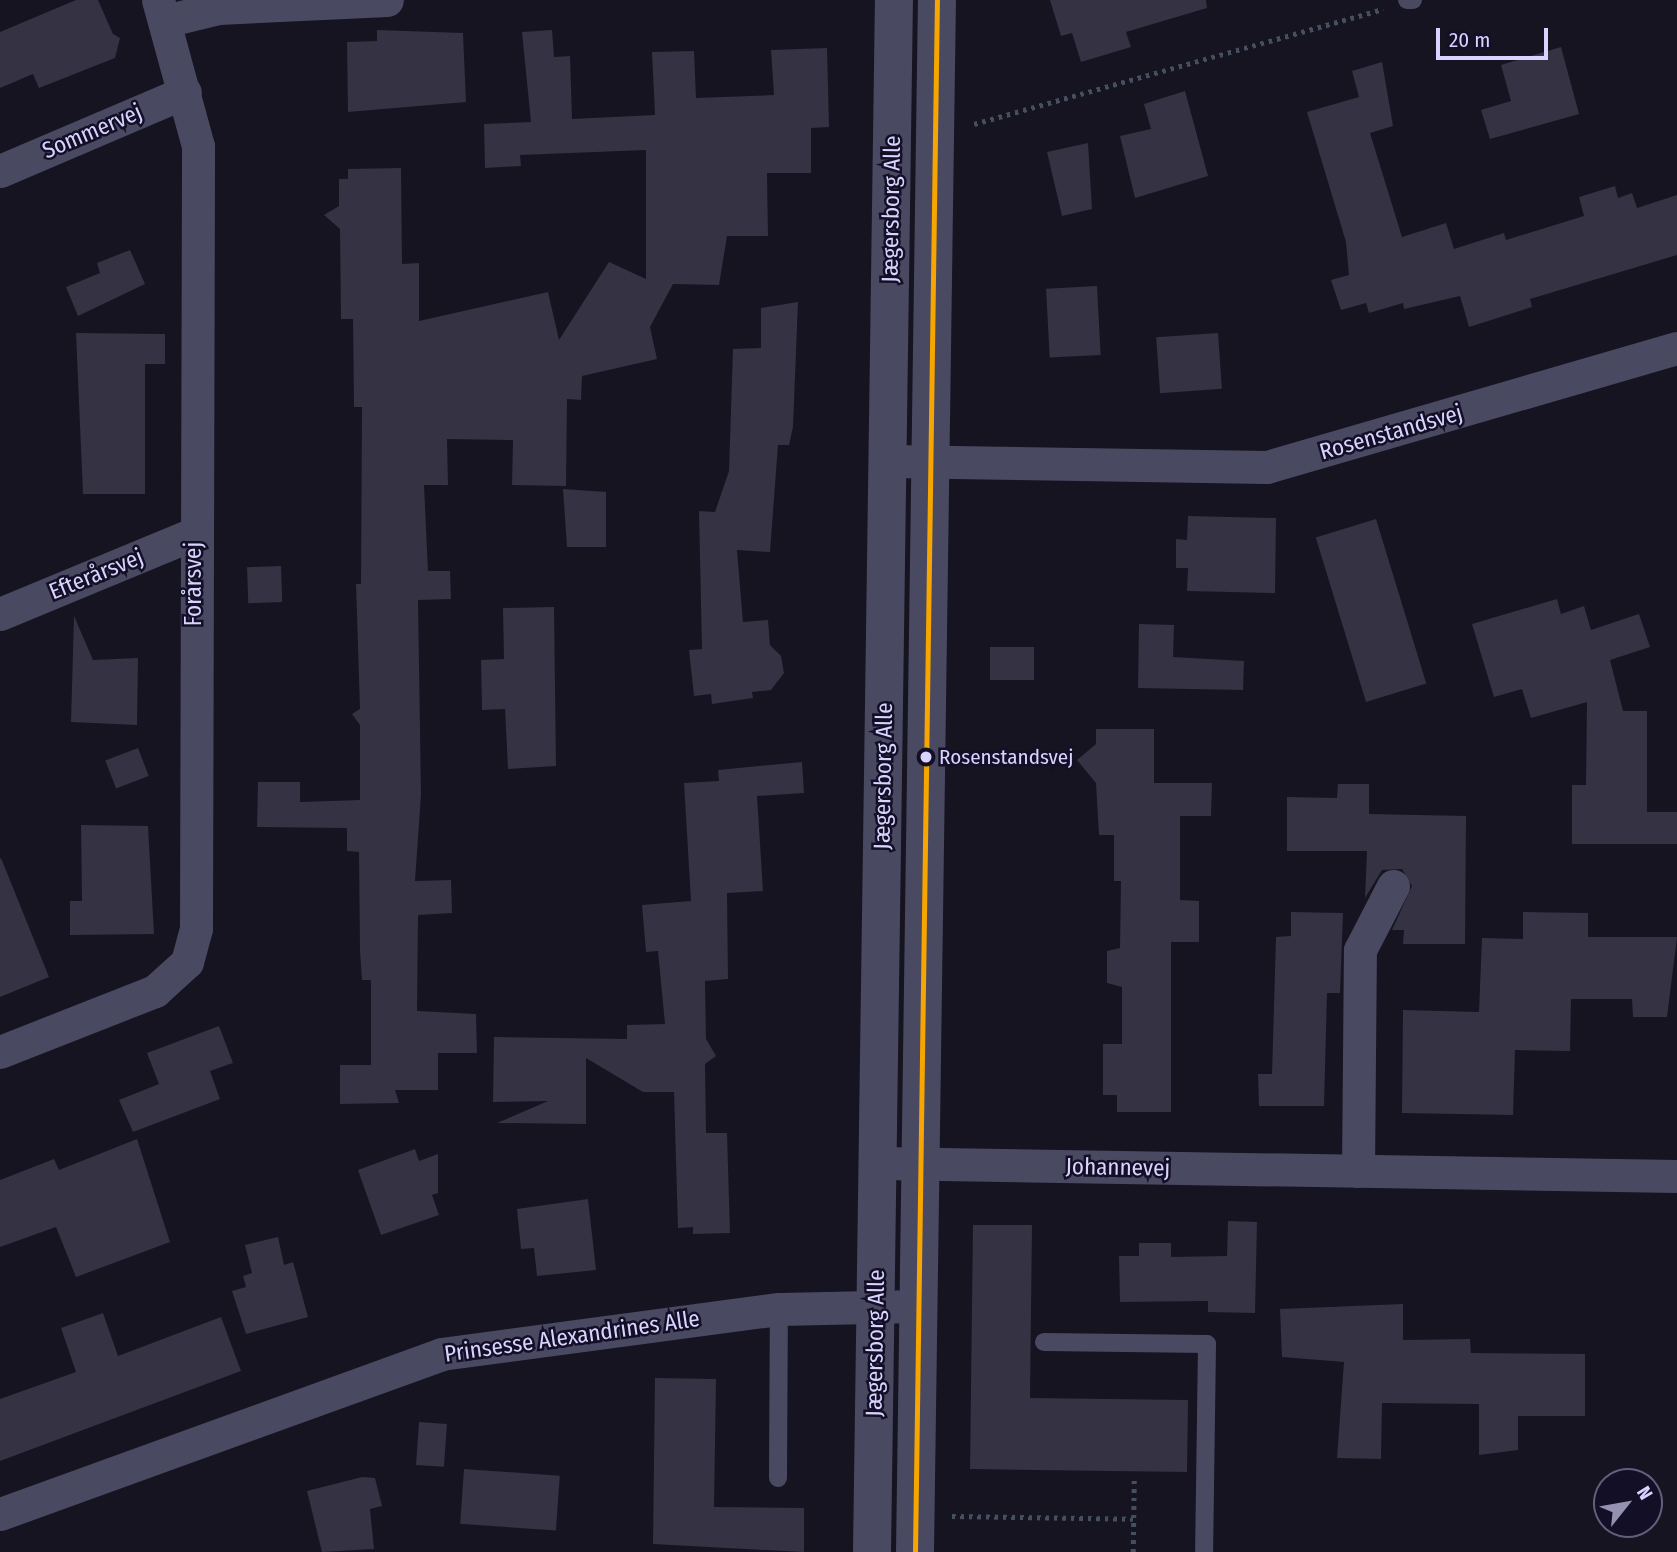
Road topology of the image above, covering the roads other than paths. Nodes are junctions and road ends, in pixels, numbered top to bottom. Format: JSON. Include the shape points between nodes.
{"nodes":[{"id":1,"x":370,"y":0,"type":"edge"},
{"id":2,"x":894,"y":0,"type":"edge"},
{"id":3,"x":937,"y":0,"type":"edge"},
{"id":4,"x":161,"y":10,"type":"edge"},
{"id":5,"x":185,"y":92,"type":"junction"},
{"id":6,"x":0,"y":171,"type":"edge"},
{"id":7,"x":1677,"y":348,"type":"edge"},
{"id":8,"x":888,"y":461,"type":"junction"},
{"id":9,"x":930,"y":462,"type":"junction"},
{"id":10,"x":193,"y":534,"type":"junction"},
{"id":11,"x":0,"y":614,"type":"edge"},
{"id":12,"x":1393,"y":886,"type":"dead end"},
{"id":13,"x":0,"y":1052,"type":"edge"},
{"id":14,"x":878,"y":1163,"type":"junction"},
{"id":15,"x":921,"y":1164,"type":"junction"},
{"id":16,"x":1358,"y":1171,"type":"junction"},
{"id":17,"x":1677,"y":1176,"type":"edge"},
{"id":18,"x":876,"y":1306,"type":"junction"},
{"id":19,"x":919,"y":1306,"type":"junction"},
{"id":20,"x":779,"y":1309,"type":"junction"},
{"id":21,"x":1044,"y":1342,"type":"dead end"},
{"id":22,"x":778,"y":1478,"type":"dead end"},
{"id":23,"x":0,"y":1514,"type":"edge"},
{"id":24,"x":916,"y":1534,"type":"edge"},
{"id":25,"x":873,"y":1552,"type":"edge"},
{"id":26,"x":1204,"y":1552,"type":"edge"}],
"edges":[{"from":1,"to":4,"type":"street"},
{"from":2,"to":8,"type":"street","name":"Jægersborg Alle"},
{"from":3,"to":9,"type":"street","name":"Jægersborg Alle"},
{"from":4,"to":5,"type":"street","name":"Forårsvej"},
{"from":5,"to":6,"type":"street","name":"Sommervej"},
{"from":5,"to":10,"type":"street","name":"Forårsvej","via":[[198,146]]},
{"from":7,"to":9,"type":"street","name":"Rosenstandsvej","via":[[1267,467]]},
{"from":8,"to":9,"type":"street","name":"Rosenstandsvej"},
{"from":8,"to":14,"type":"street","name":"Jægersborg Alle"},
{"from":9,"to":15,"type":"street","name":"Jægersborg Alle"},
{"from":10,"to":11,"type":"street","name":"Efterårsvej"},
{"from":10,"to":13,"type":"street","name":"Forårsvej","via":[[195,929],[187,962],[155,991]]},
{"from":12,"to":16,"type":"street","via":[[1360,950]]},
{"from":14,"to":15,"type":"street","name":"Johannevej"},
{"from":14,"to":18,"type":"street","name":"Jægersborg Alle"},
{"from":15,"to":16,"type":"street","name":"Johannevej"},
{"from":15,"to":19,"type":"street","name":"Jægersborg Alle"},
{"from":16,"to":17,"type":"street","name":"Johannevej"},
{"from":18,"to":19,"type":"street","name":"Prinsesse Alexandrines Alle"},
{"from":18,"to":20,"type":"street","name":"Prinsesse Alexandrines Alle"},
{"from":18,"to":25,"type":"street","name":"Jægersborg Alle"},
{"from":19,"to":24,"type":"street","name":"Jægersborg Alle"},
{"from":20,"to":22,"type":"lane"},
{"from":20,"to":23,"type":"street","name":"Prinsesse Alexandrines Alle","via":[[441,1354]]},
{"from":21,"to":26,"type":"lane","via":[[1207,1344]]}]}
